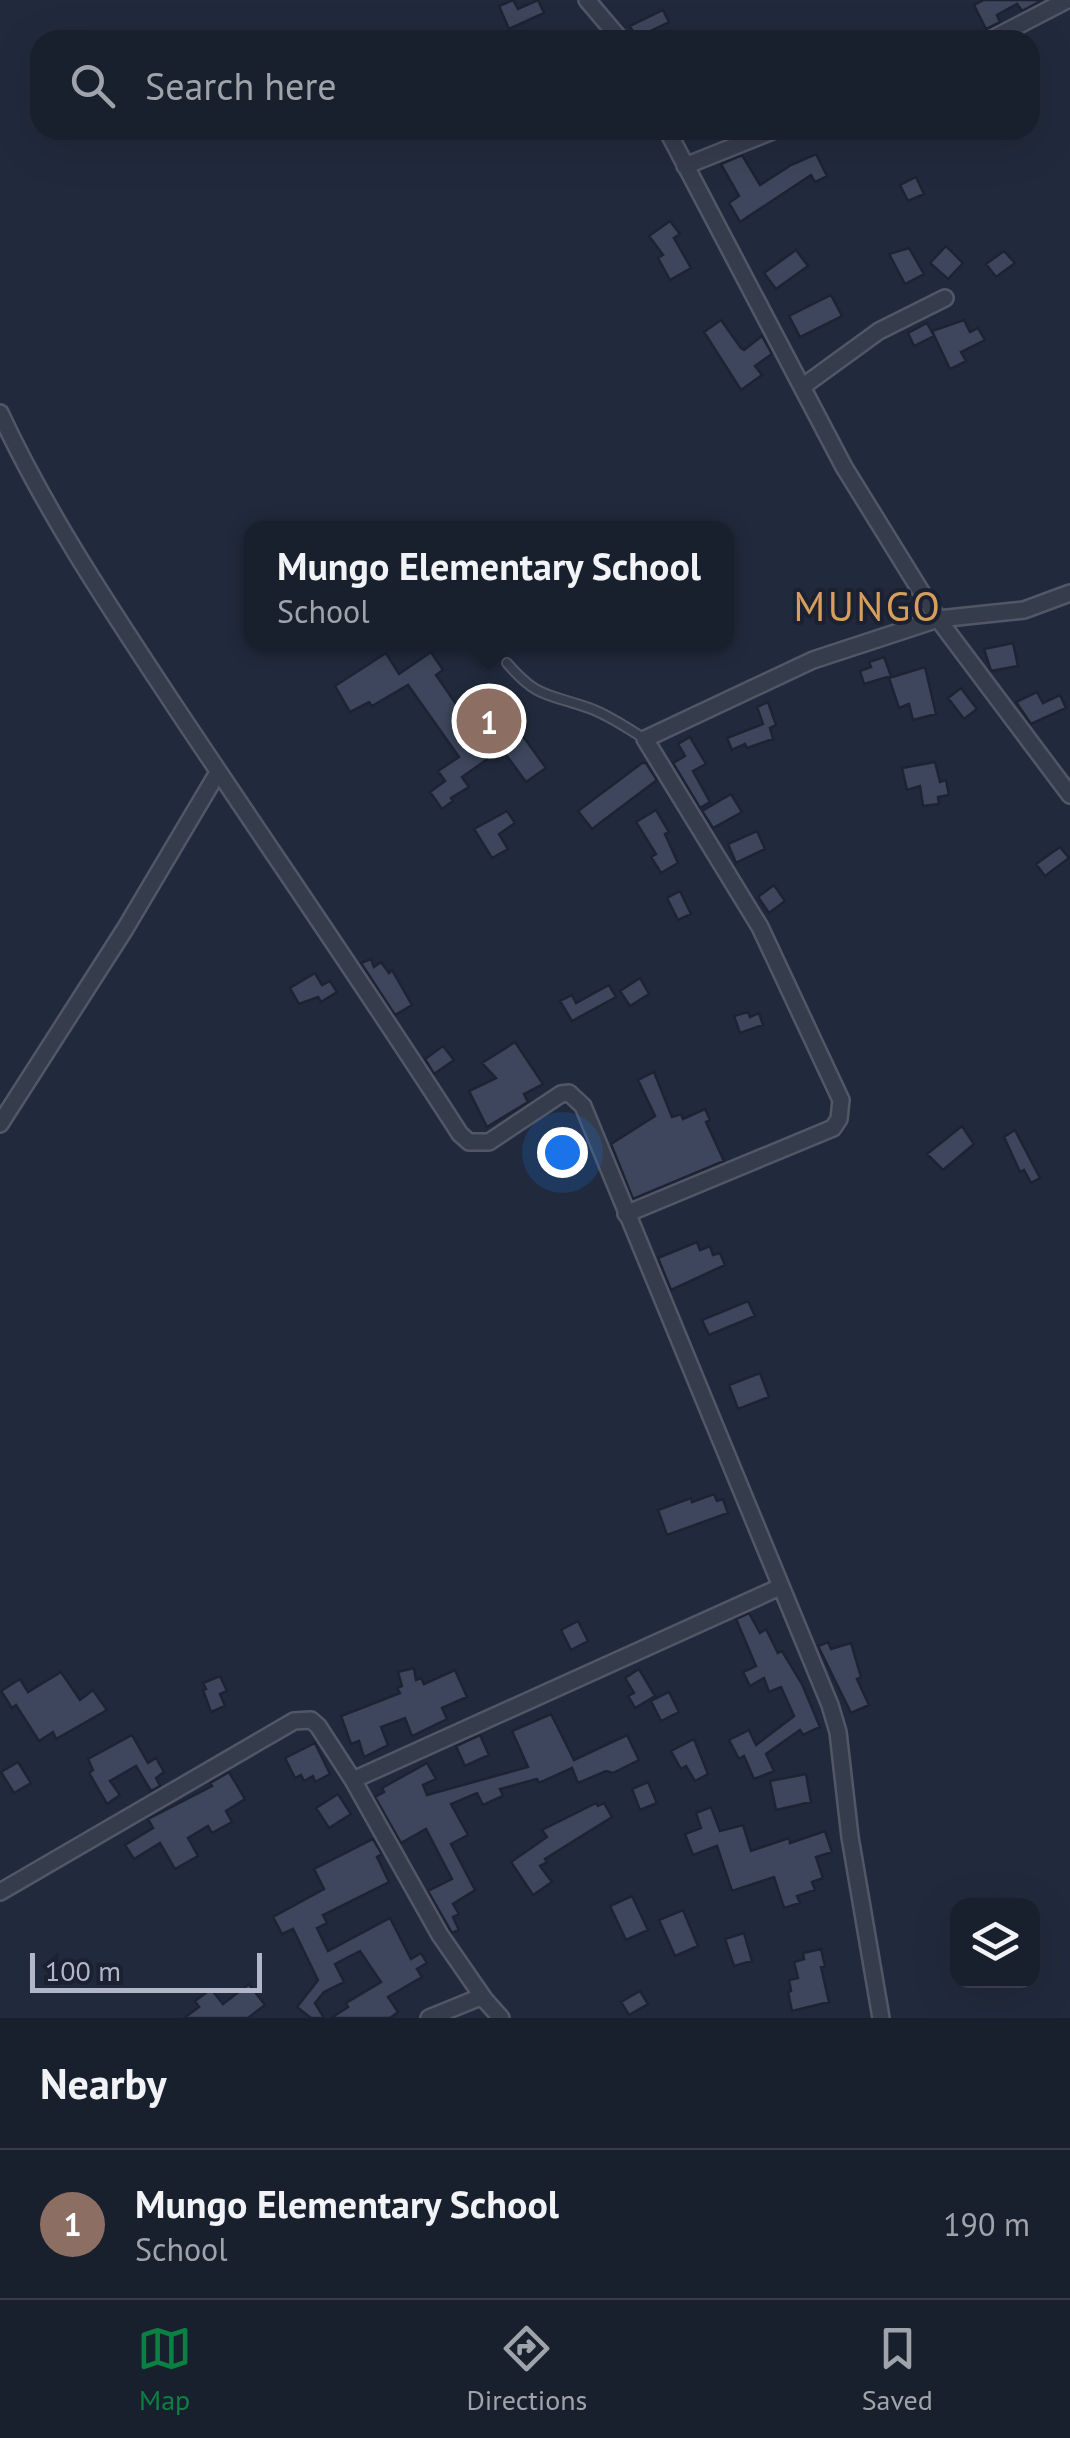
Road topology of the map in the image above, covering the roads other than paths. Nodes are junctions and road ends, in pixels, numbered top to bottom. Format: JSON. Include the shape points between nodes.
{"nodes":[{"id":1,"x":586,"y":0,"type":"edge"},
{"id":2,"x":1067,"y":0,"type":"edge"},
{"id":3,"x":612,"y":30,"type":"edge"},
{"id":4,"x":1009,"y":30,"type":"edge"},
{"id":5,"x":671,"y":140,"type":"edge"},
{"id":6,"x":750,"y":140,"type":"edge"},
{"id":7,"x":685,"y":166,"type":"junction"},
{"id":8,"x":944,"y":298,"type":"dead end"},
{"id":9,"x":802,"y":387,"type":"junction"},
{"id":10,"x":0,"y":413,"type":"edge"},
{"id":11,"x":1070,"y":593,"type":"edge"},
{"id":12,"x":938,"y":618,"type":"junction"},
{"id":13,"x":506,"y":663,"type":"dead end"},
{"id":14,"x":644,"y":739,"type":"junction"},
{"id":15,"x":217,"y":774,"type":"junction"},
{"id":16,"x":1070,"y":795,"type":"edge"},
{"id":17,"x":0,"y":1124,"type":"edge"},
{"id":18,"x":626,"y":1214,"type":"junction"},
{"id":19,"x":780,"y":1588,"type":"junction"},
{"id":20,"x":354,"y":1780,"type":"junction"},
{"id":21,"x":0,"y":1892,"type":"edge"},
{"id":22,"x":485,"y":2000,"type":"junction"},
{"id":23,"x":429,"y":2018,"type":"edge"},
{"id":24,"x":501,"y":2018,"type":"edge"},
{"id":25,"x":880,"y":2018,"type":"edge"}],
"edges":[{"from":1,"to":3,"type":"street"},
{"from":2,"to":4,"type":"street"},
{"from":5,"to":7,"type":"street"},
{"from":6,"to":7,"type":"street"},
{"from":7,"to":9,"type":"street"},
{"from":8,"to":9,"type":"street","via":[[879,330]]},
{"from":9,"to":12,"type":"street"},
{"from":10,"to":15,"type":"street","via":[[47,503]]},
{"from":11,"to":12,"type":"street","via":[[1024,610]]},
{"from":12,"to":14,"type":"street","via":[[813,660]]},
{"from":12,"to":16,"type":"street"},
{"from":13,"to":14,"type":"lane","via":[[539,693],[589,708]]},
{"from":14,"to":18,"type":"street","via":[[760,927],[841,1111],[832,1128]]},
{"from":15,"to":17,"type":"street"},
{"from":15,"to":18,"type":"street","via":[[460,1134],[469,1142],[489,1142],[568,1093],[583,1106]]},
{"from":18,"to":19,"type":"street"},
{"from":19,"to":20,"type":"street"},
{"from":19,"to":25,"type":"street","via":[[838,1732]]},
{"from":20,"to":21,"type":"street","via":[[318,1726],[294,1721]]},
{"from":20,"to":22,"type":"street","via":[[440,1935]]},
{"from":22,"to":23,"type":"street"},
{"from":22,"to":24,"type":"street"}]}
